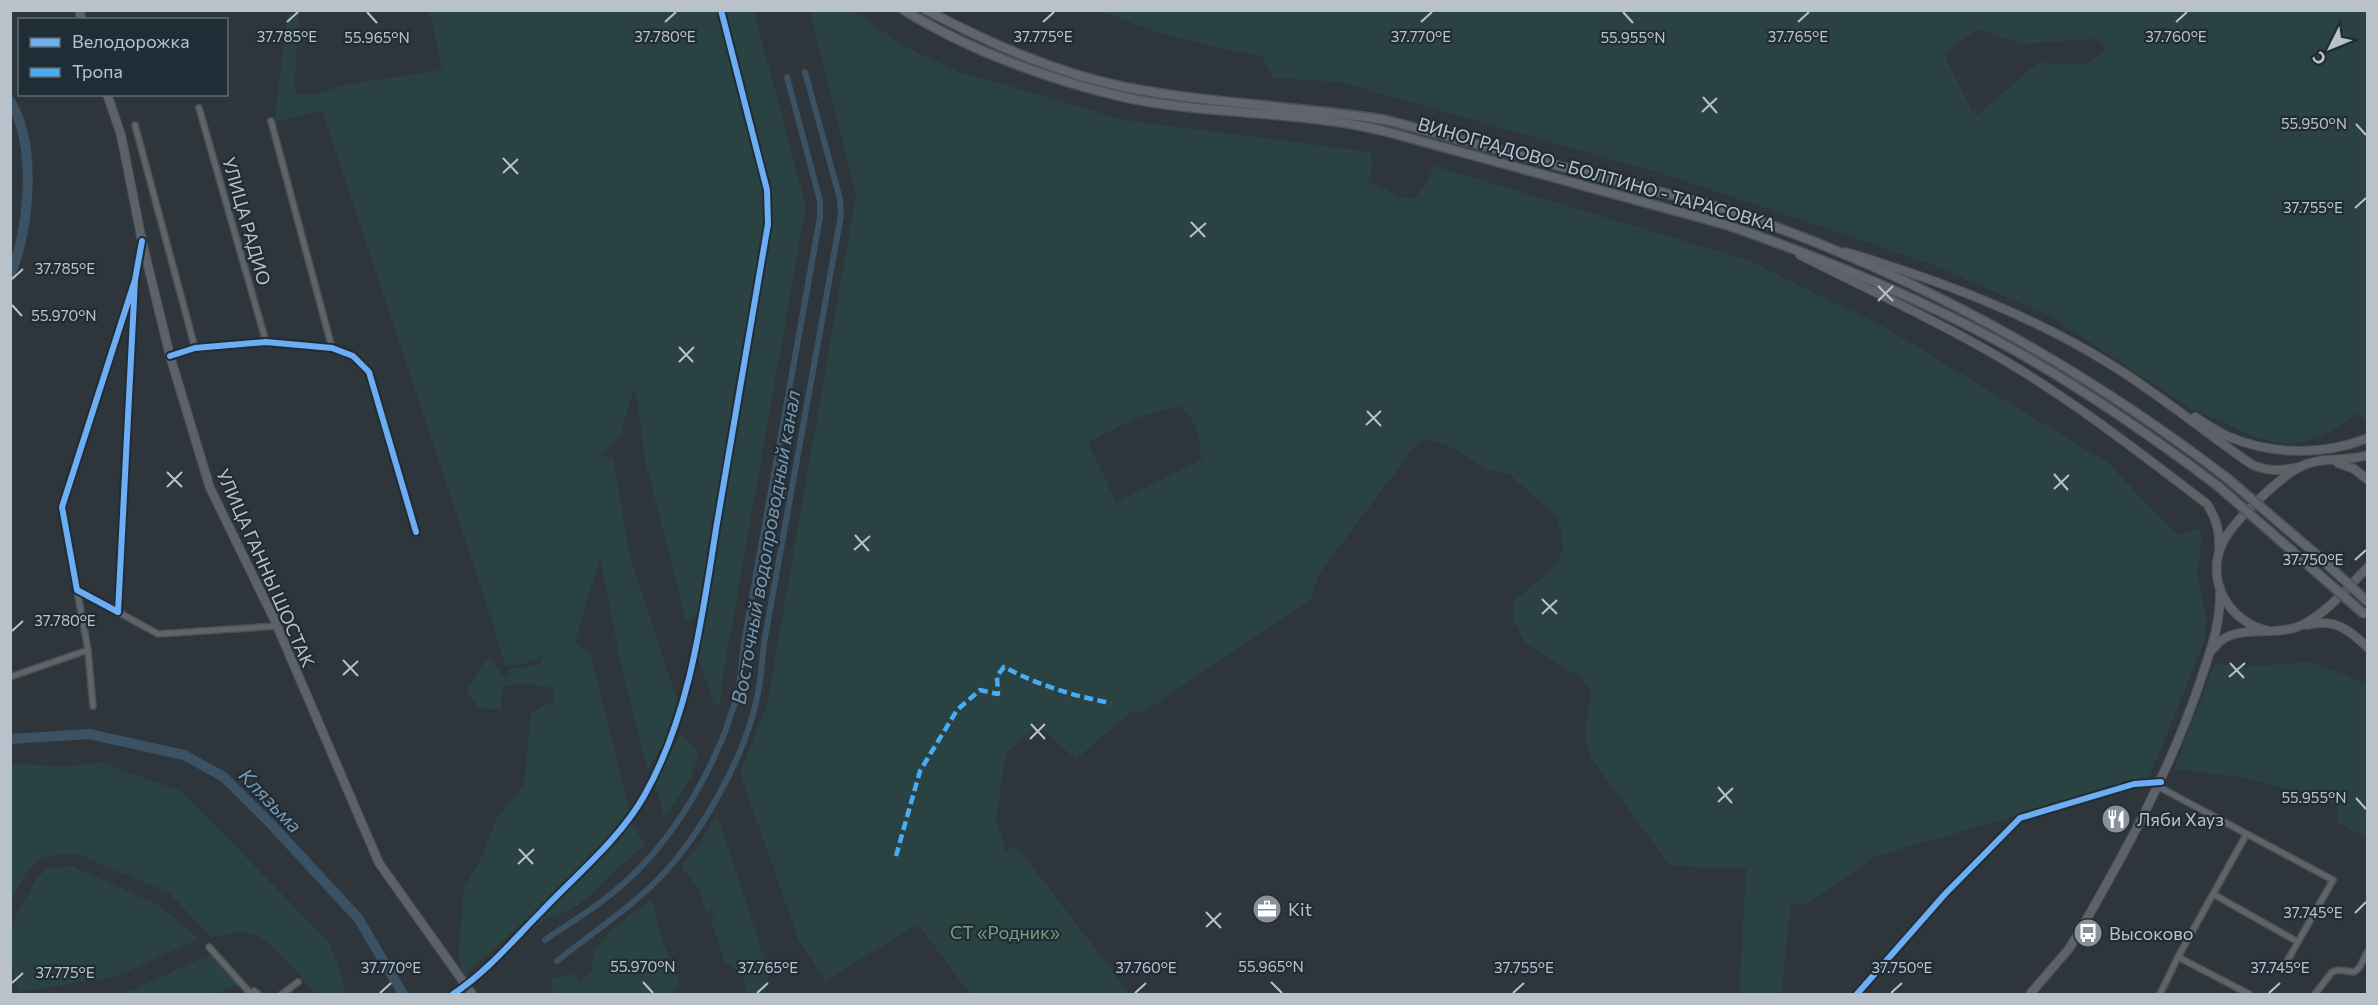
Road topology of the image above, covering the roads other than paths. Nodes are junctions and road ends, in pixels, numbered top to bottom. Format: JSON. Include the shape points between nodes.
{"nodes":[{"id":1,"x":721,"y":10,"type":"edge"},
{"id":2,"x":904,"y":10,"type":"edge"},
{"id":3,"x":926,"y":10,"type":"edge"},
{"id":4,"x":108,"y":96,"type":"edge"},
{"id":5,"x":200,"y":108,"type":"dead end"},
{"id":6,"x":271,"y":121,"type":"dead end"},
{"id":7,"x":135,"y":125,"type":"dead end"},
{"id":8,"x":1769,"y":240,"type":"junction"},
{"id":9,"x":142,"y":241,"type":"junction"},
{"id":10,"x":1816,"y":242,"type":"junction"},
{"id":11,"x":135,"y":280,"type":"junction"},
{"id":12,"x":266,"y":342,"type":"junction"},
{"id":13,"x":195,"y":348,"type":"junction"},
{"id":14,"x":332,"y":348,"type":"junction"},
{"id":15,"x":170,"y":356,"type":"junction"},
{"id":16,"x":2169,"y":403,"type":"junction"},
{"id":17,"x":2367,"y":438,"type":"edge"},
{"id":18,"x":2367,"y":455,"type":"edge"},
{"id":19,"x":2328,"y":460,"type":"junction"},
{"id":20,"x":2300,"y":467,"type":"junction"},
{"id":21,"x":2367,"y":480,"type":"edge"},
{"id":22,"x":416,"y":532,"type":"dead end"},
{"id":23,"x":2219,"y":551,"type":"junction"},
{"id":24,"x":2367,"y":567,"type":"edge"},
{"id":25,"x":2220,"y":588,"type":"junction"},
{"id":26,"x":77,"y":590,"type":"junction"},
{"id":27,"x":2367,"y":602,"type":"edge"},
{"id":28,"x":118,"y":612,"type":"junction"},
{"id":29,"x":2366,"y":616,"type":"edge"},
{"id":30,"x":277,"y":626,"type":"junction"},
{"id":31,"x":2288,"y":630,"type":"junction"},
{"id":32,"x":2269,"y":631,"type":"junction"},
{"id":33,"x":2367,"y":648,"type":"edge"},
{"id":34,"x":88,"y":650,"type":"junction"},
{"id":35,"x":2209,"y":655,"type":"junction"},
{"id":36,"x":10,"y":677,"type":"edge"},
{"id":37,"x":93,"y":706,"type":"dead end"},
{"id":38,"x":2160,"y":784,"type":"junction"},
{"id":39,"x":2246,"y":835,"type":"junction"},
{"id":40,"x":2213,"y":894,"type":"junction"},
{"id":41,"x":2298,"y":942,"type":"junction"},
{"id":42,"x":209,"y":947,"type":"dead end"},
{"id":43,"x":2367,"y":951,"type":"edge"},
{"id":44,"x":2178,"y":957,"type":"junction"},
{"id":45,"x":2285,"y":965,"type":"dead end"},
{"id":46,"x":298,"y":982,"type":"dead end"},
{"id":47,"x":465,"y":987,"type":"junction"},
{"id":48,"x":254,"y":993,"type":"edge"},
{"id":49,"x":282,"y":994,"type":"edge"},
{"id":50,"x":453,"y":994,"type":"edge"},
{"id":51,"x":472,"y":994,"type":"edge"},
{"id":52,"x":1857,"y":994,"type":"edge"},
{"id":53,"x":2030,"y":994,"type":"edge"},
{"id":54,"x":2160,"y":994,"type":"edge"},
{"id":55,"x":2249,"y":994,"type":"edge"},
{"id":56,"x":2315,"y":994,"type":"edge"}],
"edges":[{"from":1,"to":47,"type":"street","via":[[767,190],[768,224],[683,702],[673,735],[644,797],[619,831]]},
{"from":2,"to":8,"type":"main road","name":"ВИНОГРАДОВО - БОЛТИНО - ТАРАСОВКА","via":[[987,53],[1050,77],[1124,97],[1201,109],[1331,121],[1384,131]]},
{"from":3,"to":10,"type":"main road","name":"ВИНОГРАДОВО - БОЛТИНО - ТАРАСОВКА","via":[[990,43],[1049,66],[1124,86],[1386,120],[1737,213]]},
{"from":4,"to":9,"type":"main road","name":"УЛИЦА ГАННЫ ШОСТАК","via":[[121,135]]},
{"from":5,"to":12,"type":"street","name":"УЛИЦА РАДИО"},
{"from":6,"to":14,"type":"street"},
{"from":7,"to":13,"type":"street"},
{"from":8,"to":23,"type":"main road","via":[[1983,348],[2092,419],[2207,504],[2217,519]]},
{"from":8,"to":29,"type":"main road","name":"ВИНОГРАДОВО - БОЛТИНО - ТАРАСОВКА","bridge":true,"via":[[1871,280],[2014,350],[2093,398],[2218,486]]},
{"from":9,"to":11,"type":"street"},
{"from":9,"to":15,"type":"main road","name":"УЛИЦА ГАННЫ ШОСТАК"},
{"from":10,"to":16,"type":"main road","via":[[1912,272],[2034,322],[2109,363]]},
{"from":10,"to":27,"type":"main road","name":"ВИНОГРАДОВО - БОЛТИНО - ТАРАСОВКА","bridge":true,"via":[[1930,292],[2021,340],[2102,390],[2227,478]]},
{"from":11,"to":26,"type":"street","via":[[62,507]]},
{"from":11,"to":28,"type":"street"},
{"from":12,"to":13,"type":"street"},
{"from":12,"to":14,"type":"street"},
{"from":13,"to":15,"type":"street"},
{"from":14,"to":22,"type":"street","via":[[353,356],[369,372]]},
{"from":15,"to":30,"type":"main road","name":"УЛИЦА ГАННЫ ШОСТАК","via":[[210,488]]},
{"from":16,"to":17,"type":"main road","via":[[2228,436],[2275,450],[2312,452]]},
{"from":16,"to":20,"type":"main road","via":[[2251,464],[2277,471]]},
{"from":18,"to":19,"type":"main road"},
{"from":19,"to":20,"type":"main road"},
{"from":19,"to":21,"type":"main road","via":[[2348,466]]},
{"from":20,"to":23,"type":"main road","via":[[2241,519]]},
{"from":23,"to":25,"type":"main road"},
{"from":24,"to":31,"type":"main road","via":[[2313,618]]},
{"from":25,"to":32,"type":"main road","via":[[2228,607],[2241,620]]},
{"from":25,"to":35,"type":"main road","via":[[2218,625]]},
{"from":26,"to":28,"type":"street"},
{"from":26,"to":34,"type":"street"},
{"from":28,"to":30,"type":"street","via":[[158,634]]},
{"from":30,"to":47,"type":"main road","name":"УЛИЦА ГАННЫ ШОСТАК","via":[[379,863]]},
{"from":31,"to":32,"type":"main road"},
{"from":31,"to":33,"type":"main road","via":[[2331,622],[2348,629]]},
{"from":32,"to":35,"type":"main road","via":[[2237,633],[2216,644]]},
{"from":34,"to":36,"type":"street"},
{"from":34,"to":37,"type":"street"},
{"from":35,"to":38,"type":"main road"},
{"from":38,"to":39,"type":"street"},
{"from":38,"to":52,"type":"street","via":[[2134,784],[2020,818]]},
{"from":38,"to":53,"type":"main road","via":[[2078,934]]},
{"from":39,"to":40,"type":"street"},
{"from":39,"to":41,"type":"street","via":[[2333,880]]},
{"from":40,"to":41,"type":"street"},
{"from":40,"to":44,"type":"street"},
{"from":41,"to":45,"type":"street"},
{"from":42,"to":48,"type":"street"},
{"from":43,"to":56,"type":"street","via":[[2359,968],[2354,972],[2332,972]]},
{"from":44,"to":54,"type":"street"},
{"from":44,"to":55,"type":"street"},
{"from":46,"to":49,"type":"street"},
{"from":47,"to":50,"type":"street"},
{"from":47,"to":51,"type":"main road","name":"УЛИЦА ГАННЫ ШОСТАК"}]}
